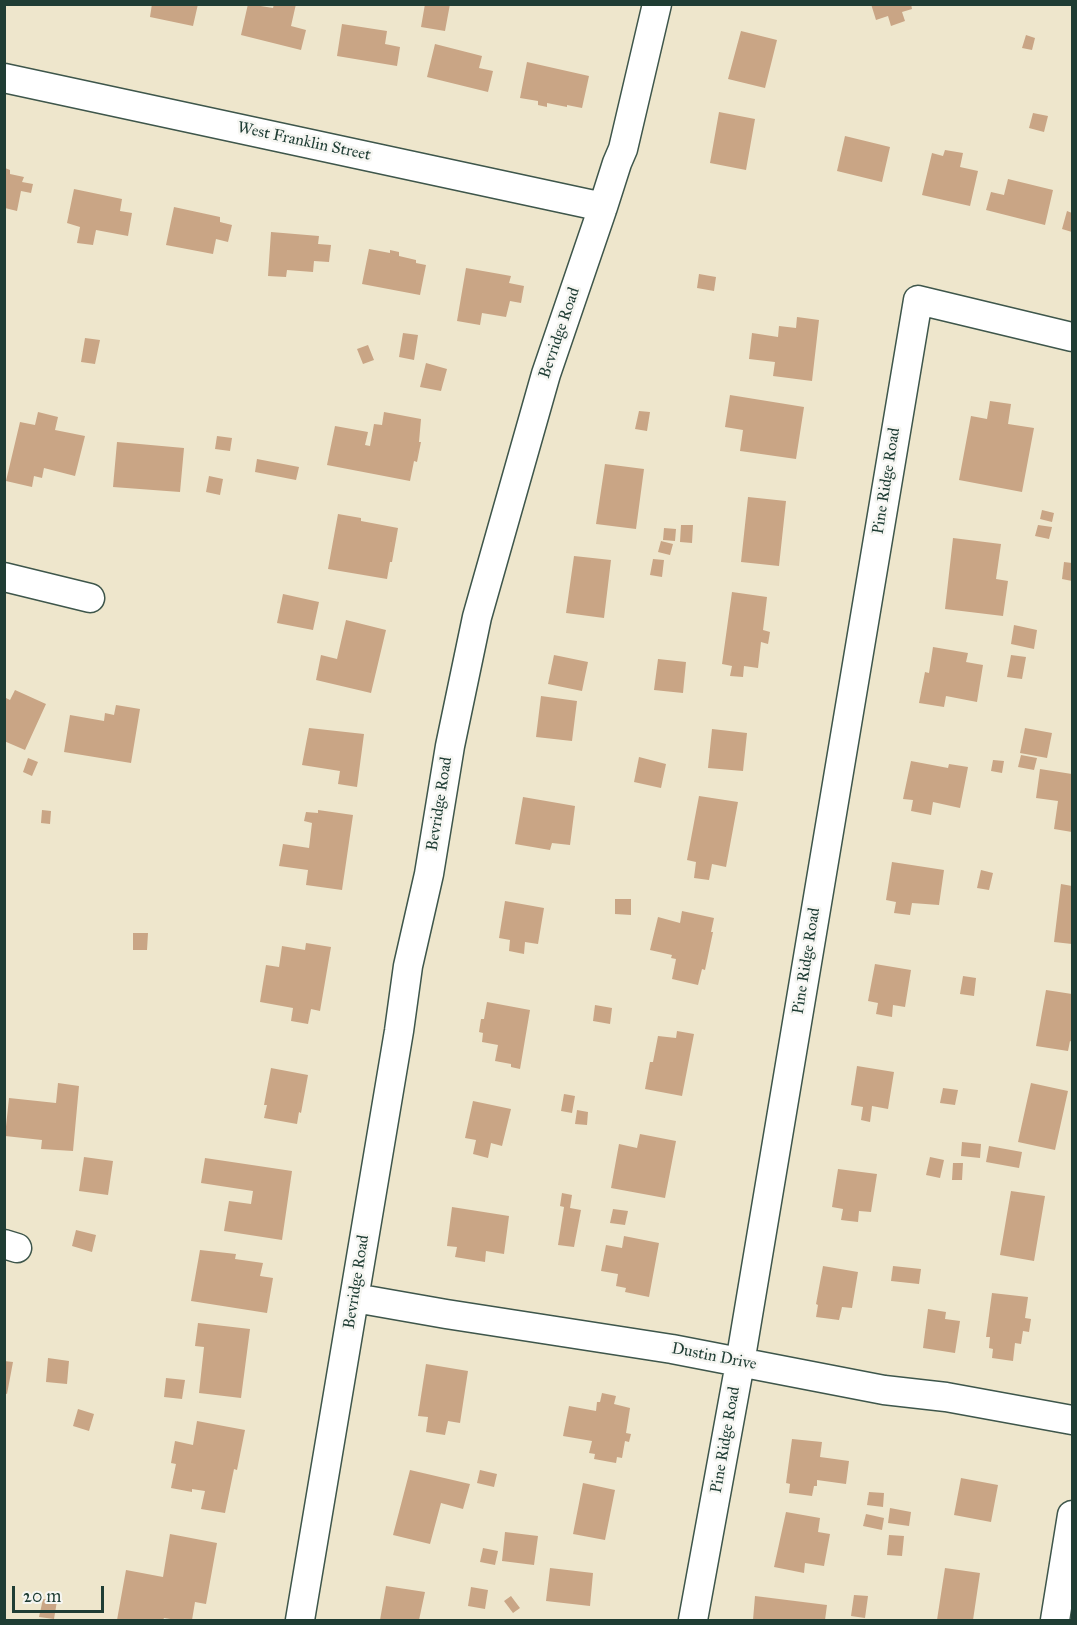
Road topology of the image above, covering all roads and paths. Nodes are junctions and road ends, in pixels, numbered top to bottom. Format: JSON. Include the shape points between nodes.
{"nodes":[{"id":1,"x":657,"y":4,"type":"edge"},
{"id":2,"x":4,"y":78,"type":"edge"},
{"id":3,"x":603,"y":207,"type":"junction"},
{"id":4,"x":1072,"y":337,"type":"edge"},
{"id":5,"x":4,"y":577,"type":"edge"},
{"id":6,"x":90,"y":598,"type":"dead end"},
{"id":7,"x":355,"y":1298,"type":"junction"},
{"id":8,"x":740,"y":1363,"type":"junction"},
{"id":9,"x":1072,"y":1420,"type":"edge"},
{"id":10,"x":1072,"y":1515,"type":"edge"},
{"id":11,"x":300,"y":1620,"type":"edge"},
{"id":12,"x":693,"y":1620,"type":"edge"},
{"id":13,"x":1055,"y":1620,"type":"edge"}],
"edges":[{"from":1,"to":3,"type":"street","name":"Bevridge Road","via":[[623,149]]},
{"from":2,"to":3,"type":"street","name":"West Franklin Street"},
{"from":3,"to":7,"type":"street","name":"Bevridge Road","via":[[546,374],[477,617],[408,966]]},
{"from":4,"to":8,"type":"street","name":"Pine Ridge Road","via":[[918,300]]},
{"from":5,"to":6,"type":"street"},
{"from":7,"to":8,"type":"street","name":"Dustin Drive"},
{"from":7,"to":11,"type":"street","name":"Bevridge Road"},
{"from":8,"to":9,"type":"street","name":"Dustin Drive"},
{"from":8,"to":12,"type":"street","name":"Pine Ridge Road"},
{"from":10,"to":13,"type":"street"}]}
